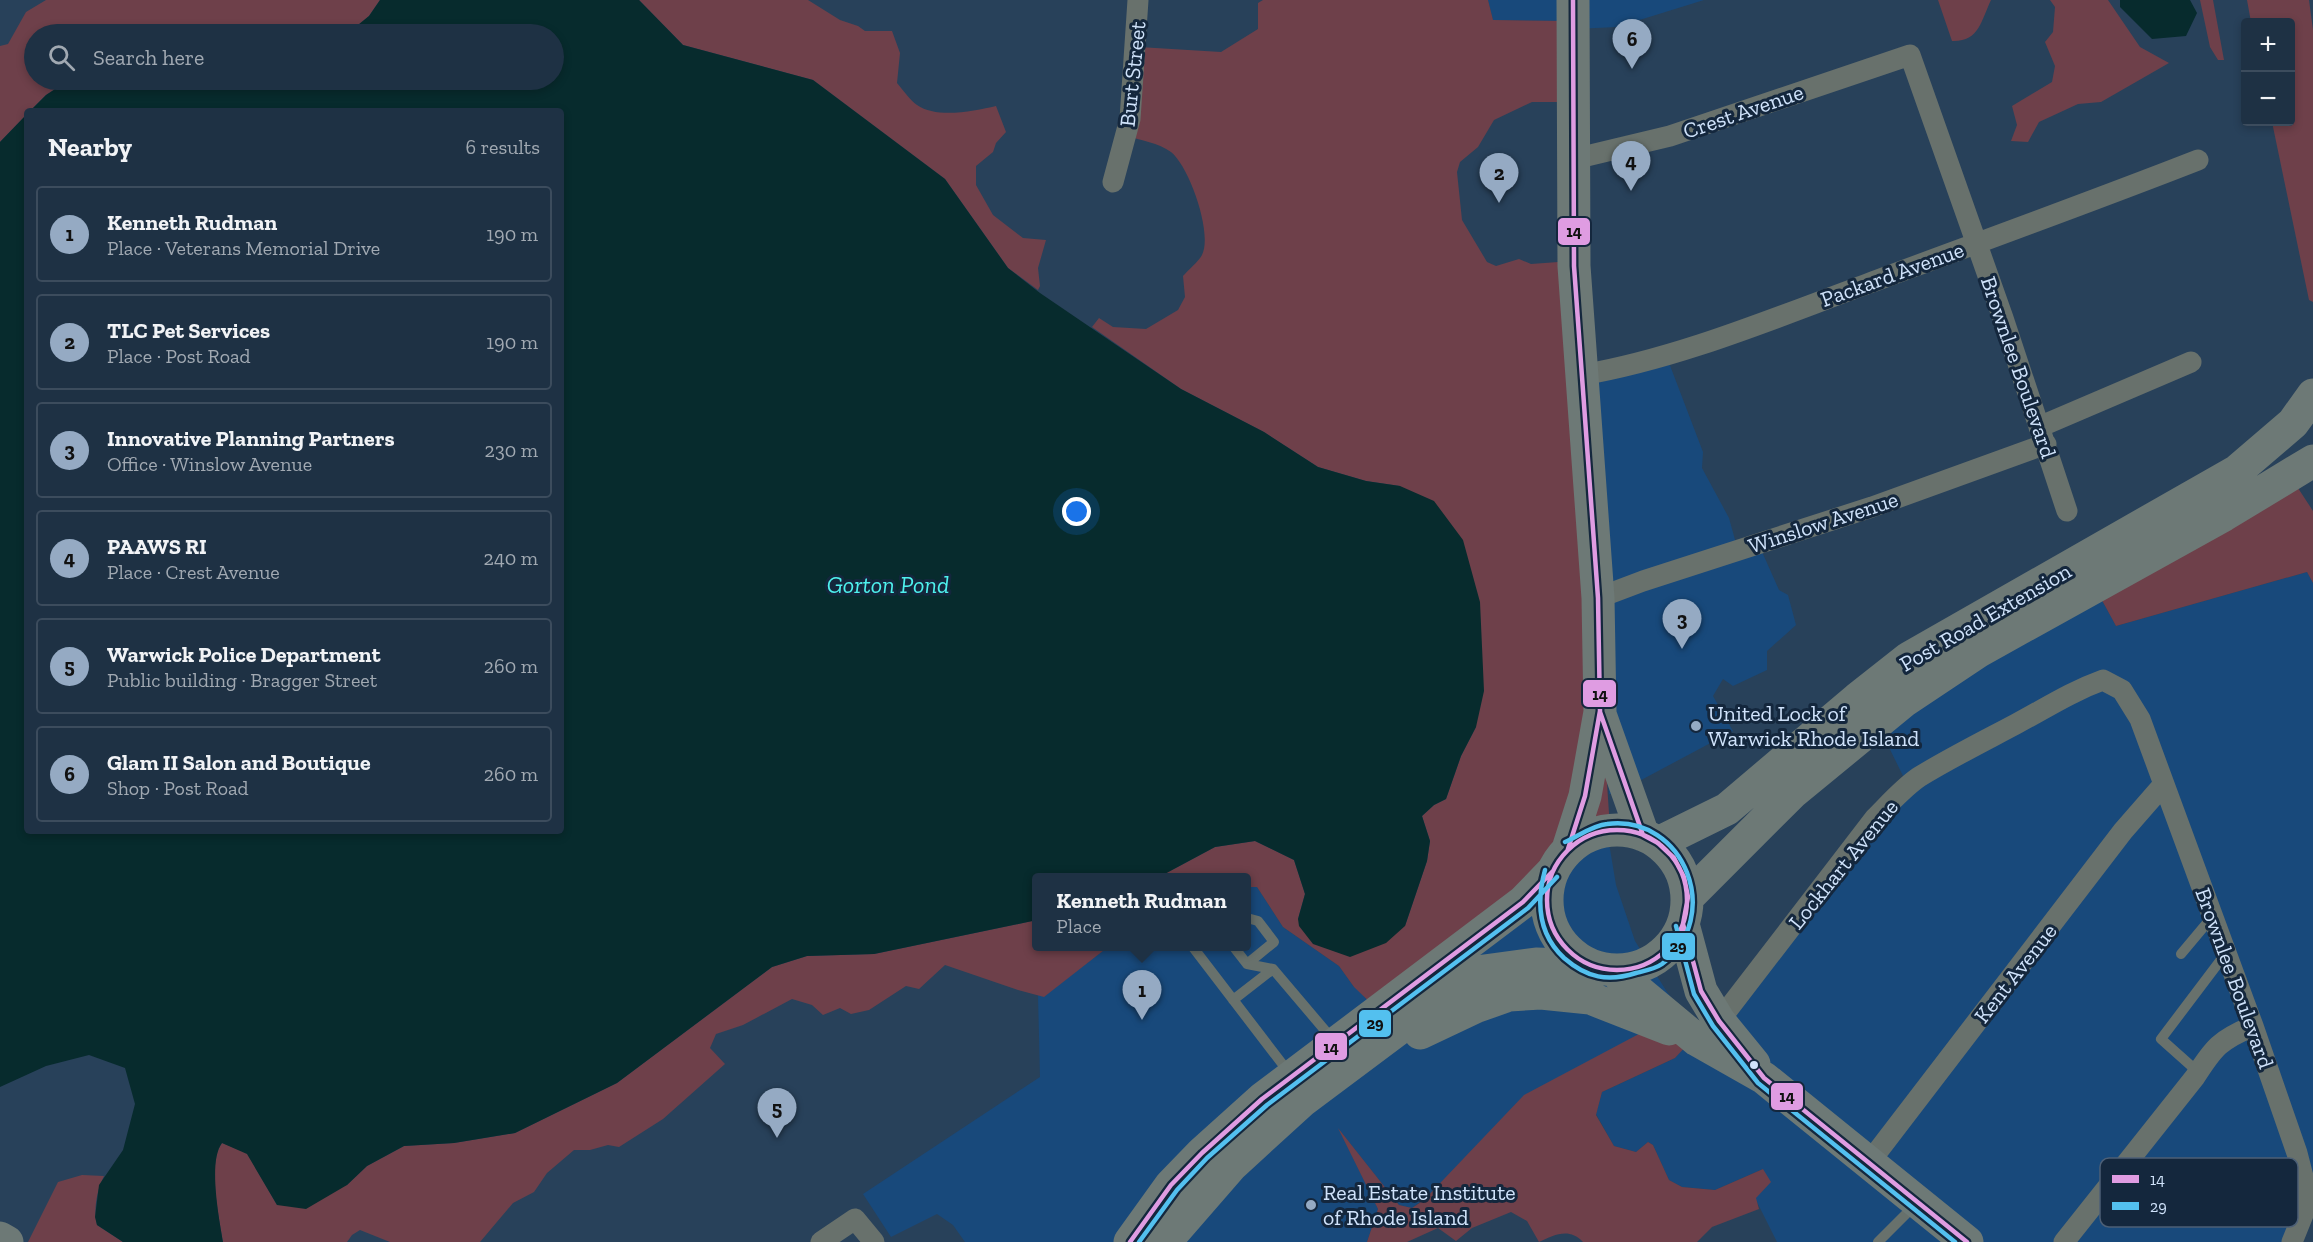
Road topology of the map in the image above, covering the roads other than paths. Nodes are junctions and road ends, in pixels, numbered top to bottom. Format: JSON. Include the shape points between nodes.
{"nodes":[{"id":1,"x":1138,"y":0,"type":"edge"},
{"id":2,"x":1573,"y":0,"type":"edge"},
{"id":3,"x":1910,"y":55,"type":"joint"},
{"id":4,"x":1574,"y":159,"type":"junction"},
{"id":5,"x":2198,"y":160,"type":"dead end"},
{"id":6,"x":1113,"y":182,"type":"dead end"},
{"id":7,"x":1976,"y":243,"type":"junction"},
{"id":8,"x":2191,"y":362,"type":"dead end"},
{"id":9,"x":1582,"y":375,"type":"junction"},
{"id":10,"x":2313,"y":395,"type":"edge"},
{"id":11,"x":2043,"y":436,"type":"junction"},
{"id":12,"x":2307,"y":466,"type":"edge"},
{"id":13,"x":2067,"y":510,"type":"dead end"},
{"id":14,"x":1598,"y":598,"type":"junction"},
{"id":15,"x":1600,"y":712,"type":"junction"},
{"id":16,"x":2140,"y":719,"type":"joint"},
{"id":17,"x":2164,"y":784,"type":"junction"},
{"id":18,"x":1651,"y":839,"type":"junction"},
{"id":19,"x":1560,"y":860,"type":"junction"},
{"id":20,"x":1685,"y":911,"type":"junction"},
{"id":21,"x":2212,"y":917,"type":"junction"},
{"id":22,"x":1251,"y":919,"type":"edge"},
{"id":23,"x":1196,"y":951,"type":"edge"},
{"id":24,"x":1237,"y":951,"type":"edge"},
{"id":25,"x":2226,"y":953,"type":"junction"},
{"id":26,"x":2181,"y":954,"type":"dead end"},
{"id":27,"x":1247,"y":964,"type":"junction"},
{"id":28,"x":1602,"y":968,"type":"junction"},
{"id":29,"x":1273,"y":969,"type":"junction"},
{"id":30,"x":1233,"y":1000,"type":"junction"},
{"id":31,"x":2253,"y":1026,"type":"junction"},
{"id":32,"x":1708,"y":1030,"type":"junction"},
{"id":33,"x":1336,"y":1043,"type":"junction"},
{"id":34,"x":1366,"y":1056,"type":"junction"},
{"id":35,"x":2198,"y":1072,"type":"junction"},
{"id":36,"x":1292,"y":1076,"type":"junction"},
{"id":37,"x":2130,"y":1158,"type":"edge"},
{"id":38,"x":1868,"y":1164,"type":"junction"},
{"id":39,"x":2100,"y":1196,"type":"edge"},
{"id":40,"x":1918,"y":1202,"type":"junction"},
{"id":41,"x":0,"y":1238,"type":"edge"},
{"id":42,"x":1170,"y":1239,"type":"edge"},
{"id":43,"x":2293,"y":1240,"type":"edge"},
{"id":44,"x":7,"y":1242,"type":"edge"},
{"id":45,"x":821,"y":1242,"type":"edge"},
{"id":46,"x":874,"y":1242,"type":"edge"},
{"id":47,"x":1131,"y":1242,"type":"edge"},
{"id":48,"x":1878,"y":1242,"type":"edge"},
{"id":49,"x":1966,"y":1242,"type":"edge"},
{"id":50,"x":2064,"y":1242,"type":"edge"}],
"edges":[{"from":1,"to":6,"type":"street","name":"Burt Street","via":[[1130,120]]},
{"from":2,"to":4,"type":"main road"},
{"from":3,"to":4,"type":"street","name":"Crest Avenue","via":[[1670,136]]},
{"from":3,"to":7,"type":"street","name":"Brownlee Boulevard"},
{"from":4,"to":9,"type":"main road","via":[[1574,266]]},
{"from":5,"to":7,"type":"street","name":"Packard Avenue"},
{"from":7,"to":9,"type":"street","name":"Packard Avenue","via":[[1739,330],[1615,369]]},
{"from":7,"to":11,"type":"street","name":"Brownlee Boulevard"},
{"from":8,"to":11,"type":"street","name":"Winslow Avenue"},
{"from":9,"to":14,"type":"main road"},
{"from":10,"to":18,"type":"main road","name":"Post Road Extension","via":[[2293,423],[2237,471],[1909,658],[1727,809]]},
{"from":11,"to":13,"type":"street","name":"Brownlee Boulevard"},
{"from":11,"to":14,"type":"street","name":"Winslow Avenue","via":[[1872,507]]},
{"from":12,"to":20,"type":"main road","name":"Post Road Extension","via":[[1979,651],[1904,701],[1792,793]]},
{"from":14,"to":15,"type":"main road"},
{"from":15,"to":18,"type":"main road"},
{"from":15,"to":19,"type":"main road","via":[[1585,796]]},
{"from":16,"to":17,"type":"street","name":"Brownlee Boulevard"},
{"from":16,"to":32,"type":"street","name":"Lockhart Avenue","via":[[2122,690],[2103,680],[2056,700],[1918,778],[1875,818]]},
{"from":17,"to":21,"type":"street","name":"Brownlee Boulevard"},
{"from":17,"to":38,"type":"street","name":"Kent Avenue","via":[[2123,831]]},
{"from":18,"to":19,"type":"main road","via":[[1624,830],[1604,831],[1585,837]]},
{"from":18,"to":20,"type":"main road","via":[[1674,858],[1684,877]]},
{"from":19,"to":28,"type":"main road","via":[[1546,893],[1548,916],[1556,937],[1570,954]]},
{"from":19,"to":33,"type":"main road","via":[[1522,902]]},
{"from":20,"to":28,"type":"main road","via":[[1672,944],[1656,959],[1636,968]]},
{"from":20,"to":32,"type":"main road"},
{"from":21,"to":25,"type":"street","name":"Brownlee Boulevard"},
{"from":21,"to":26,"type":"lane"},
{"from":22,"to":27,"type":"lane","via":[[1258,921],[1274,942]]},
{"from":23,"to":30,"type":"lane"},
{"from":24,"to":27,"type":"lane"},
{"from":25,"to":31,"type":"street","name":"Brownlee Boulevard"},
{"from":25,"to":35,"type":"lane","via":[[2162,1039]]},
{"from":27,"to":29,"type":"lane"},
{"from":28,"to":32,"type":"main road"},
{"from":28,"to":34,"type":"main road","via":[[1536,964],[1484,971],[1430,1006]]},
{"from":29,"to":30,"type":"lane"},
{"from":29,"to":33,"type":"lane"},
{"from":30,"to":36,"type":"lane"},
{"from":31,"to":35,"type":"street","via":[[2228,1036]]},
{"from":31,"to":43,"type":"street","name":"Brownlee Boulevard","via":[[2308,1194]]},
{"from":32,"to":34,"type":"main road","via":[[1590,998],[1541,993],[1509,995],[1475,1006]]},
{"from":32,"to":38,"type":"main road"},
{"from":33,"to":36,"type":"main road"},
{"from":34,"to":42,"type":"main road","via":[[1302,1101],[1232,1164]]},
{"from":35,"to":37,"type":"street"},
{"from":36,"to":47,"type":"main road","via":[[1202,1153],[1171,1185]]},
{"from":38,"to":40,"type":"main road"},
{"from":39,"to":50,"type":"street"},
{"from":40,"to":48,"type":"lane"},
{"from":40,"to":49,"type":"main road"},
{"from":41,"to":44,"type":"main road"},
{"from":45,"to":46,"type":"street","via":[[855,1220]]}]}
